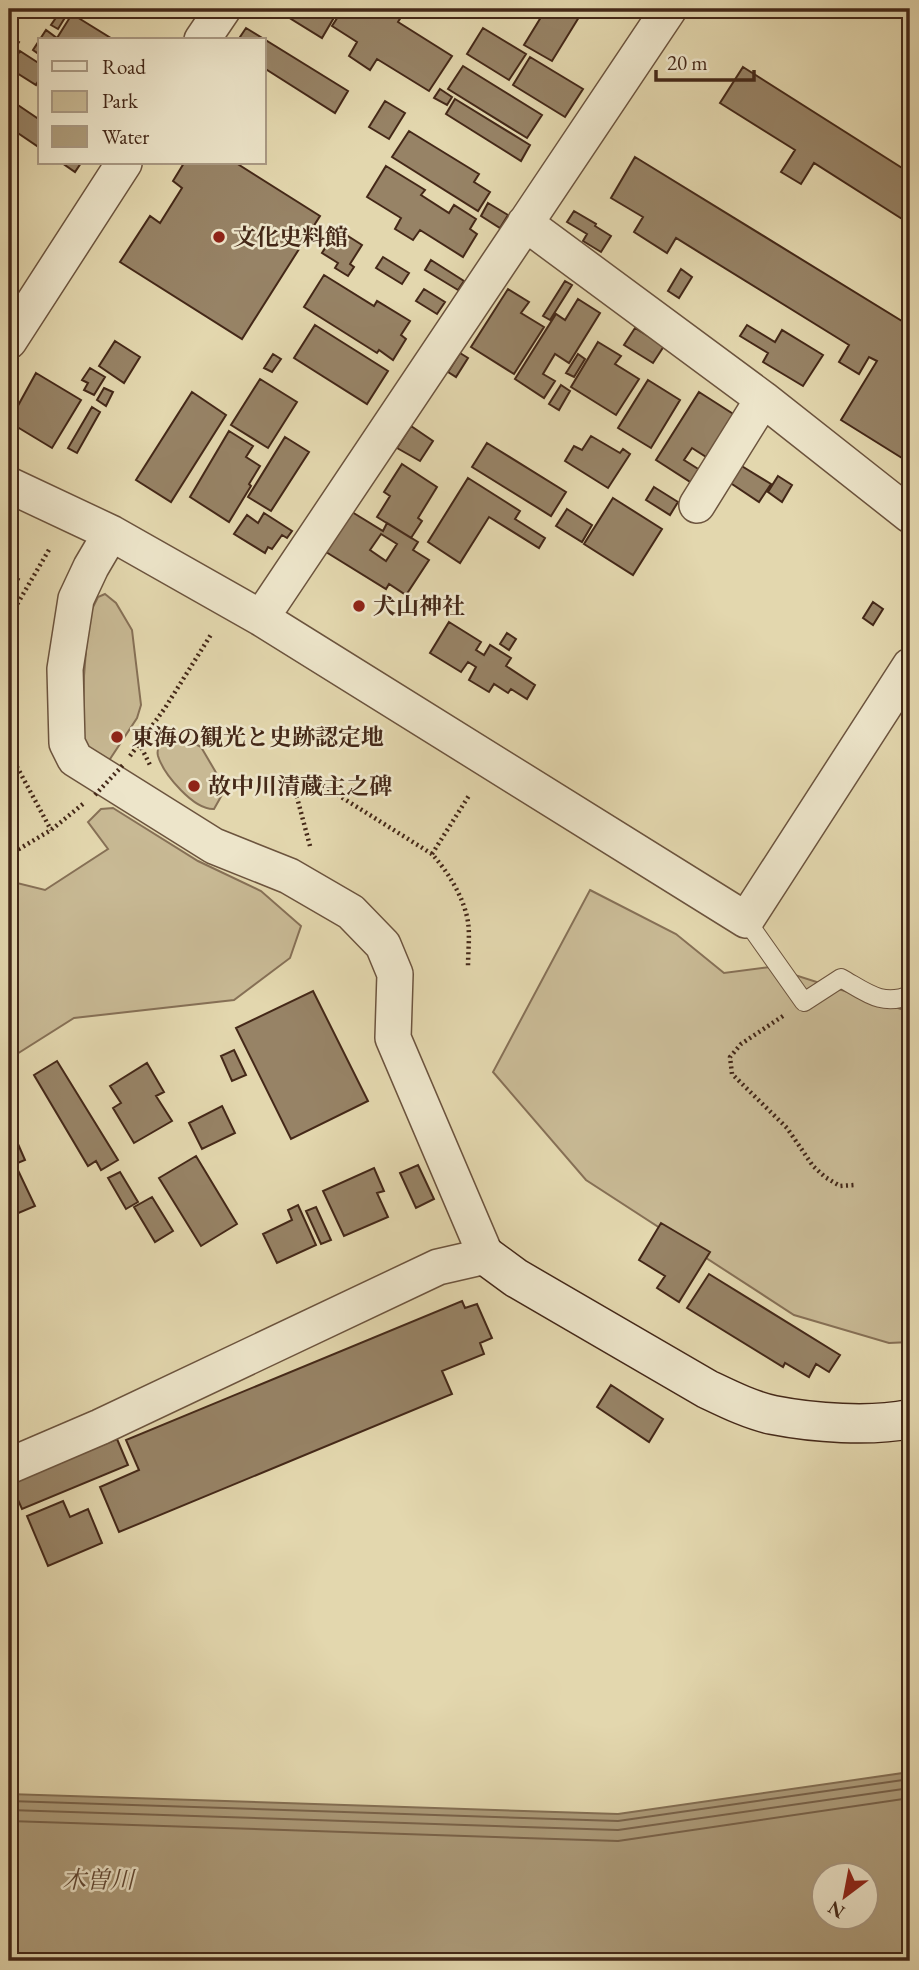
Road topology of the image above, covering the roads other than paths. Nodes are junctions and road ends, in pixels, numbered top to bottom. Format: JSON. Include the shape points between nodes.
{"nodes":[{"id":1,"x":223,"y":9,"type":"edge"},
{"id":2,"x":662,"y":11,"type":"edge"},
{"id":3,"x":203,"y":38,"type":"edge"},
{"id":4,"x":123,"y":164,"type":"edge"},
{"id":5,"x":526,"y":223,"type":"junction"},
{"id":6,"x":9,"y":341,"type":"edge"},
{"id":7,"x":763,"y":399,"type":"junction"},
{"id":8,"x":9,"y":485,"type":"edge"},
{"id":9,"x":697,"y":505,"type":"dead end"},
{"id":10,"x":910,"y":514,"type":"edge"},
{"id":11,"x":111,"y":533,"type":"junction"},
{"id":12,"x":261,"y":618,"type":"junction"},
{"id":13,"x":910,"y":666,"type":"edge"},
{"id":14,"x":746,"y":920,"type":"junction"},
{"id":15,"x":910,"y":995,"type":"edge"},
{"id":16,"x":486,"y":1256,"type":"junction"},
{"id":17,"x":910,"y":1419,"type":"edge"},
{"id":18,"x":9,"y":1466,"type":"edge"}],
"edges":[{"from":1,"to":3,"type":"street"},
{"from":2,"to":5,"type":"street"},
{"from":4,"to":6,"type":"street"},
{"from":5,"to":7,"type":"street"},
{"from":5,"to":12,"type":"street"},
{"from":7,"to":9,"type":"street"},
{"from":7,"to":10,"type":"street"},
{"from":8,"to":11,"type":"street"},
{"from":11,"to":12,"type":"street"},
{"from":11,"to":16,"type":"street","via":[[76,599],[68,646],[67,743],[75,759],[214,846],[289,876],[351,912],[383,945],[395,974],[393,1038]]},
{"from":12,"to":14,"type":"street"},
{"from":13,"to":14,"type":"street"},
{"from":14,"to":15,"type":"lane","via":[[804,1002],[841,978],[875,998],[897,1000]]},
{"from":16,"to":17,"type":"street","via":[[516,1278],[736,1403],[773,1415],[836,1423]]},
{"from":16,"to":18,"type":"street","via":[[438,1267]]}]}
